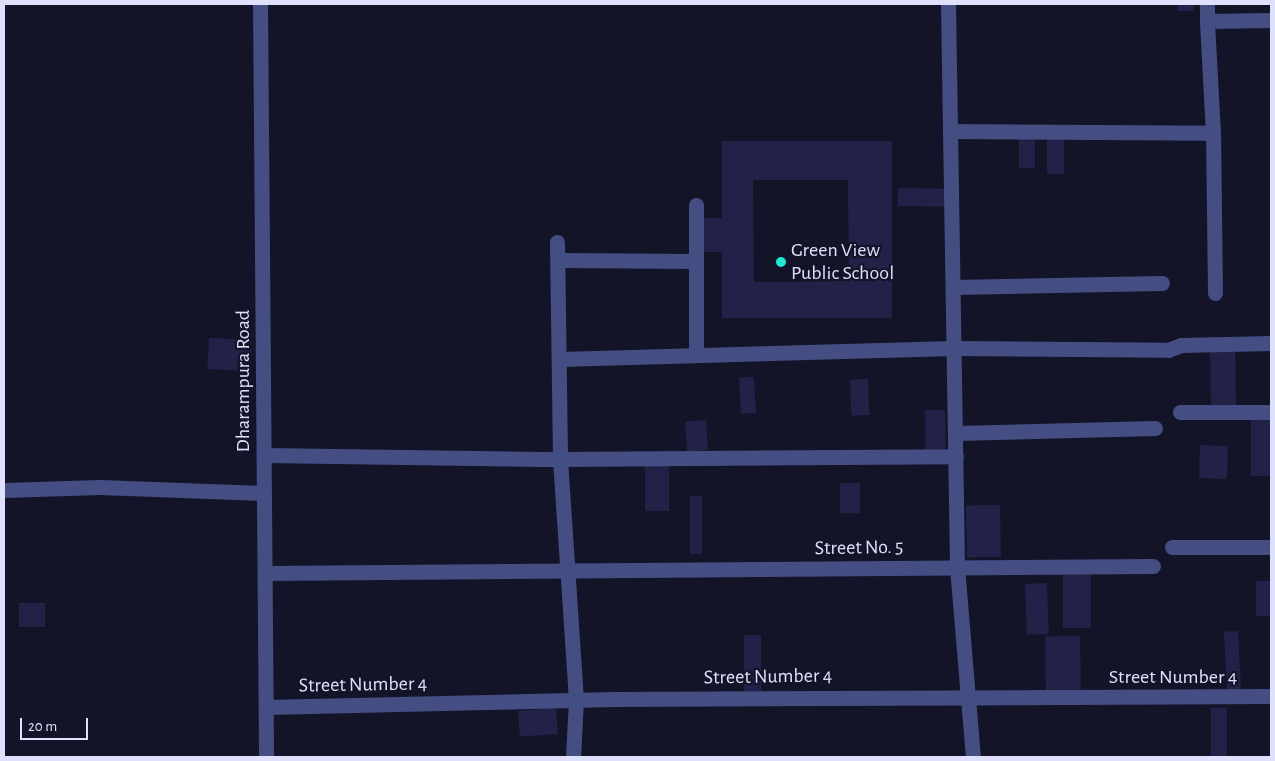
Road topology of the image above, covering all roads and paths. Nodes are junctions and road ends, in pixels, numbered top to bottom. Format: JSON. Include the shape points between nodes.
{"nodes":[{"id":1,"x":260,"y":4,"type":"edge"},
{"id":2,"x":948,"y":4,"type":"edge"},
{"id":3,"x":1207,"y":4,"type":"edge"},
{"id":4,"x":1271,"y":20,"type":"edge"},
{"id":5,"x":1208,"y":22,"type":"junction"},
{"id":6,"x":950,"y":131,"type":"junction"},
{"id":7,"x":1213,"y":133,"type":"junction"},
{"id":8,"x":696,"y":205,"type":"dead end"},
{"id":9,"x":557,"y":242,"type":"dead end"},
{"id":10,"x":558,"y":260,"type":"junction"},
{"id":11,"x":696,"y":261,"type":"junction"},
{"id":12,"x":1162,"y":283,"type":"dead end"},
{"id":13,"x":953,"y":287,"type":"junction"},
{"id":14,"x":1215,"y":292,"type":"dead end"},
{"id":15,"x":1271,"y":343,"type":"edge"},
{"id":16,"x":954,"y":348,"type":"junction"},
{"id":17,"x":696,"y":356,"type":"junction"},
{"id":18,"x":560,"y":360,"type":"junction"},
{"id":19,"x":1180,"y":412,"type":"dead end"},
{"id":20,"x":1271,"y":412,"type":"edge"},
{"id":21,"x":1155,"y":428,"type":"dead end"},
{"id":22,"x":955,"y":433,"type":"junction"},
{"id":23,"x":264,"y":455,"type":"junction"},
{"id":24,"x":956,"y":456,"type":"junction"},
{"id":25,"x":560,"y":459,"type":"junction"},
{"id":26,"x":4,"y":490,"type":"edge"},
{"id":27,"x":264,"y":493,"type":"junction"},
{"id":28,"x":1172,"y":547,"type":"dead end"},
{"id":29,"x":1271,"y":547,"type":"edge"},
{"id":30,"x":1153,"y":566,"type":"dead end"},
{"id":31,"x":958,"y":567,"type":"junction"},
{"id":32,"x":566,"y":572,"type":"junction"},
{"id":33,"x":265,"y":573,"type":"junction"},
{"id":34,"x":967,"y":696,"type":"junction"},
{"id":35,"x":1271,"y":696,"type":"edge"},
{"id":36,"x":576,"y":700,"type":"junction"},
{"id":37,"x":266,"y":707,"type":"junction"},
{"id":38,"x":266,"y":757,"type":"edge"},
{"id":39,"x":573,"y":757,"type":"edge"},
{"id":40,"x":973,"y":757,"type":"edge"}],
"edges":[{"from":1,"to":23,"type":"street","name":"Dharampura Road"},
{"from":2,"to":6,"type":"street"},
{"from":3,"to":5,"type":"street"},
{"from":4,"to":5,"type":"street"},
{"from":5,"to":7,"type":"street"},
{"from":6,"to":7,"type":"street"},
{"from":6,"to":13,"type":"street"},
{"from":7,"to":14,"type":"street"},
{"from":8,"to":11,"type":"street"},
{"from":9,"to":10,"type":"street"},
{"from":10,"to":11,"type":"street"},
{"from":10,"to":18,"type":"street"},
{"from":11,"to":17,"type":"street"},
{"from":12,"to":13,"type":"street"},
{"from":13,"to":16,"type":"street"},
{"from":15,"to":16,"type":"street","via":[[1181,345],[1168,350]]},
{"from":16,"to":17,"type":"street"},
{"from":16,"to":22,"type":"street"},
{"from":17,"to":18,"type":"street"},
{"from":18,"to":25,"type":"street"},
{"from":19,"to":20,"type":"street"},
{"from":21,"to":22,"type":"street"},
{"from":22,"to":24,"type":"street"},
{"from":23,"to":25,"type":"street"},
{"from":23,"to":27,"type":"street","name":"Dharampura Road"},
{"from":24,"to":25,"type":"street"},
{"from":24,"to":31,"type":"street"},
{"from":25,"to":32,"type":"street"},
{"from":26,"to":27,"type":"street","via":[[100,487]]},
{"from":27,"to":33,"type":"street","name":"Dharampura Road"},
{"from":28,"to":29,"type":"street"},
{"from":30,"to":31,"type":"street","name":"Street No. 5"},
{"from":31,"to":32,"type":"street","name":"Street No. 5"},
{"from":31,"to":34,"type":"street"},
{"from":32,"to":33,"type":"street","name":"Street No. 5"},
{"from":32,"to":36,"type":"street"},
{"from":33,"to":37,"type":"street","name":"Dharampura Road"},
{"from":34,"to":35,"type":"street","name":"Street Number 4"},
{"from":34,"to":36,"type":"street","name":"Street Number 4"},
{"from":34,"to":40,"type":"street"},
{"from":36,"to":37,"type":"street","name":"Street Number 4"},
{"from":36,"to":39,"type":"street"},
{"from":37,"to":38,"type":"street","name":"Dharampura Road"}]}
